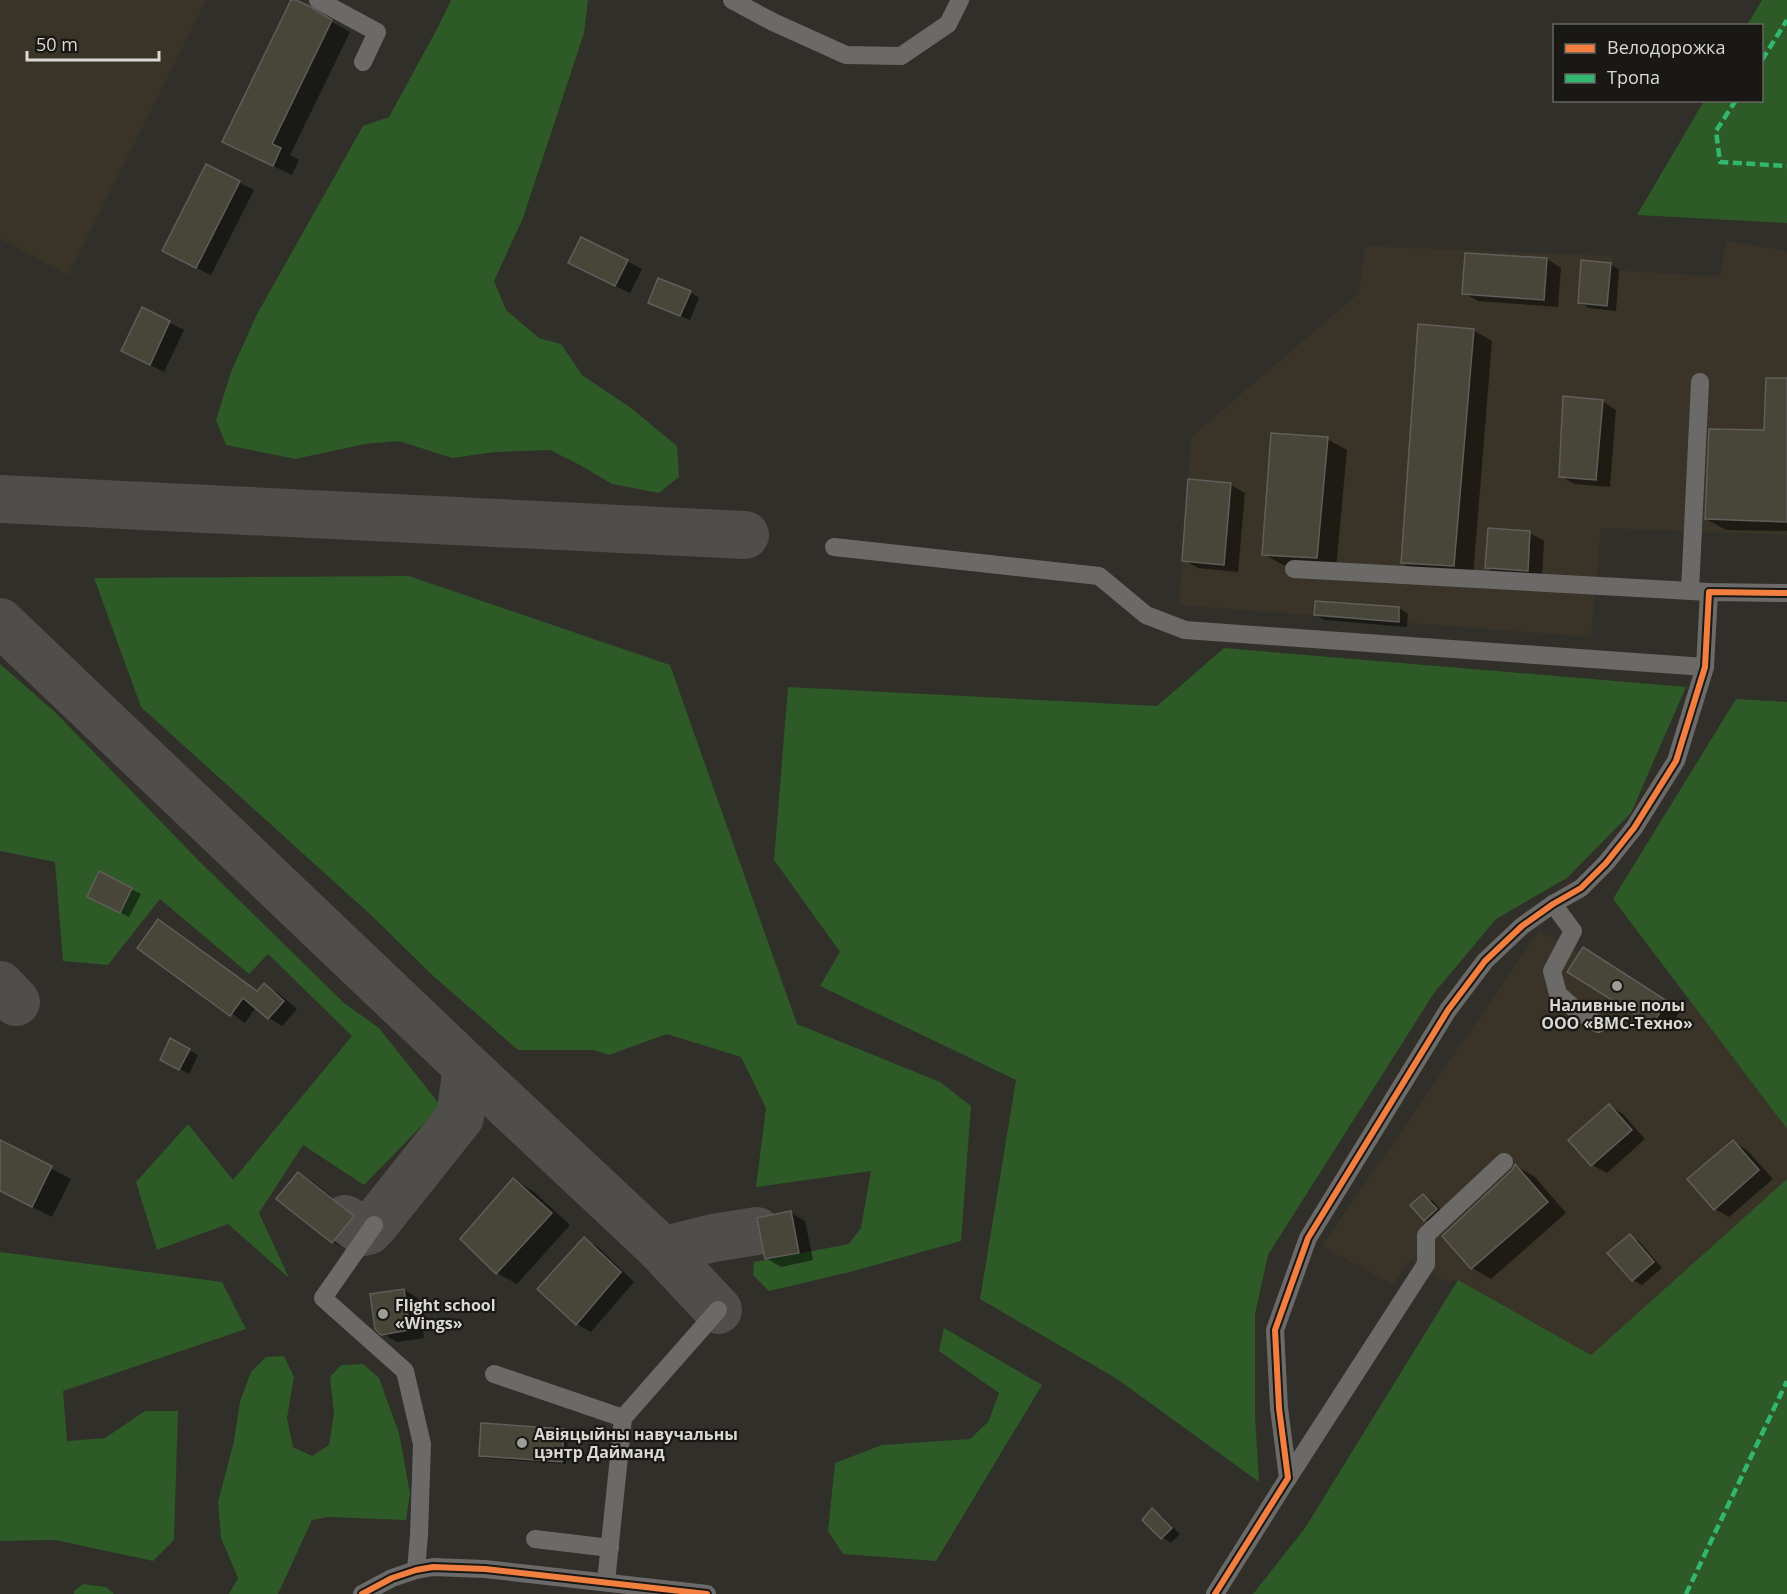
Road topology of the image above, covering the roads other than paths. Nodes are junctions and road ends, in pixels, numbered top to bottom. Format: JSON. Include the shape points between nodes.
{"nodes":[{"id":1,"x":318,"y":0,"type":"edge"},
{"id":2,"x":732,"y":0,"type":"edge"},
{"id":3,"x":960,"y":0,"type":"edge"},
{"id":4,"x":363,"y":62,"type":"dead end"},
{"id":5,"x":1700,"y":382,"type":"dead end"},
{"id":6,"x":834,"y":547,"type":"dead end"},
{"id":7,"x":1294,"y":569,"type":"dead end"},
{"id":8,"x":1690,"y":591,"type":"junction"},
{"id":9,"x":1709,"y":592,"type":"junction"},
{"id":10,"x":1787,"y":593,"type":"edge"},
{"id":11,"x":1705,"y":667,"type":"junction"},
{"id":12,"x":1553,"y":904,"type":"junction"},
{"id":13,"x":1598,"y":1024,"type":"dead end"},
{"id":14,"x":1504,"y":1162,"type":"dead end"},
{"id":15,"x":374,"y":1225,"type":"dead end"},
{"id":16,"x":718,"y":1310,"type":"dead end"},
{"id":17,"x":494,"y":1374,"type":"dead end"},
{"id":18,"x":623,"y":1418,"type":"junction"},
{"id":19,"x":1288,"y":1478,"type":"junction"},
{"id":20,"x":535,"y":1539,"type":"dead end"},
{"id":21,"x":610,"y":1548,"type":"junction"},
{"id":22,"x":416,"y":1570,"type":"junction"},
{"id":23,"x":606,"y":1582,"type":"junction"},
{"id":24,"x":562,"y":1586,"type":"edge"},
{"id":25,"x":362,"y":1594,"type":"edge"},
{"id":26,"x":707,"y":1594,"type":"edge"},
{"id":27,"x":1215,"y":1594,"type":"edge"}],
"edges":[{"from":1,"to":4,"type":"street","via":[[377,32]]},
{"from":2,"to":3,"type":"street","via":[[846,55],[901,56],[948,24]]},
{"from":5,"to":8,"type":"street"},
{"from":6,"to":11,"type":"street","via":[[1099,576],[1146,615],[1185,630]]},
{"from":7,"to":8,"type":"street"},
{"from":8,"to":9,"type":"street"},
{"from":9,"to":10,"type":"street"},
{"from":9,"to":11,"type":"street"},
{"from":11,"to":12,"type":"street","via":[[1676,761],[1634,828],[1581,888]]},
{"from":12,"to":13,"type":"street","via":[[1573,931],[1552,970],[1557,994]]},
{"from":12,"to":19,"type":"street","via":[[1522,926],[1485,961],[1454,1002],[1308,1238],[1275,1330]]},
{"from":14,"to":19,"type":"street","via":[[1426,1235],[1426,1264]]},
{"from":15,"to":22,"type":"street","via":[[323,1298],[405,1371],[422,1444]]},
{"from":16,"to":18,"type":"street"},
{"from":17,"to":18,"type":"street"},
{"from":18,"to":21,"type":"street"},
{"from":19,"to":27,"type":"street"},
{"from":20,"to":21,"type":"street"},
{"from":21,"to":23,"type":"street"},
{"from":22,"to":24,"type":"street","via":[[485,1569]]},
{"from":22,"to":25,"type":"street"},
{"from":23,"to":24,"type":"street"},
{"from":23,"to":26,"type":"street"}]}
